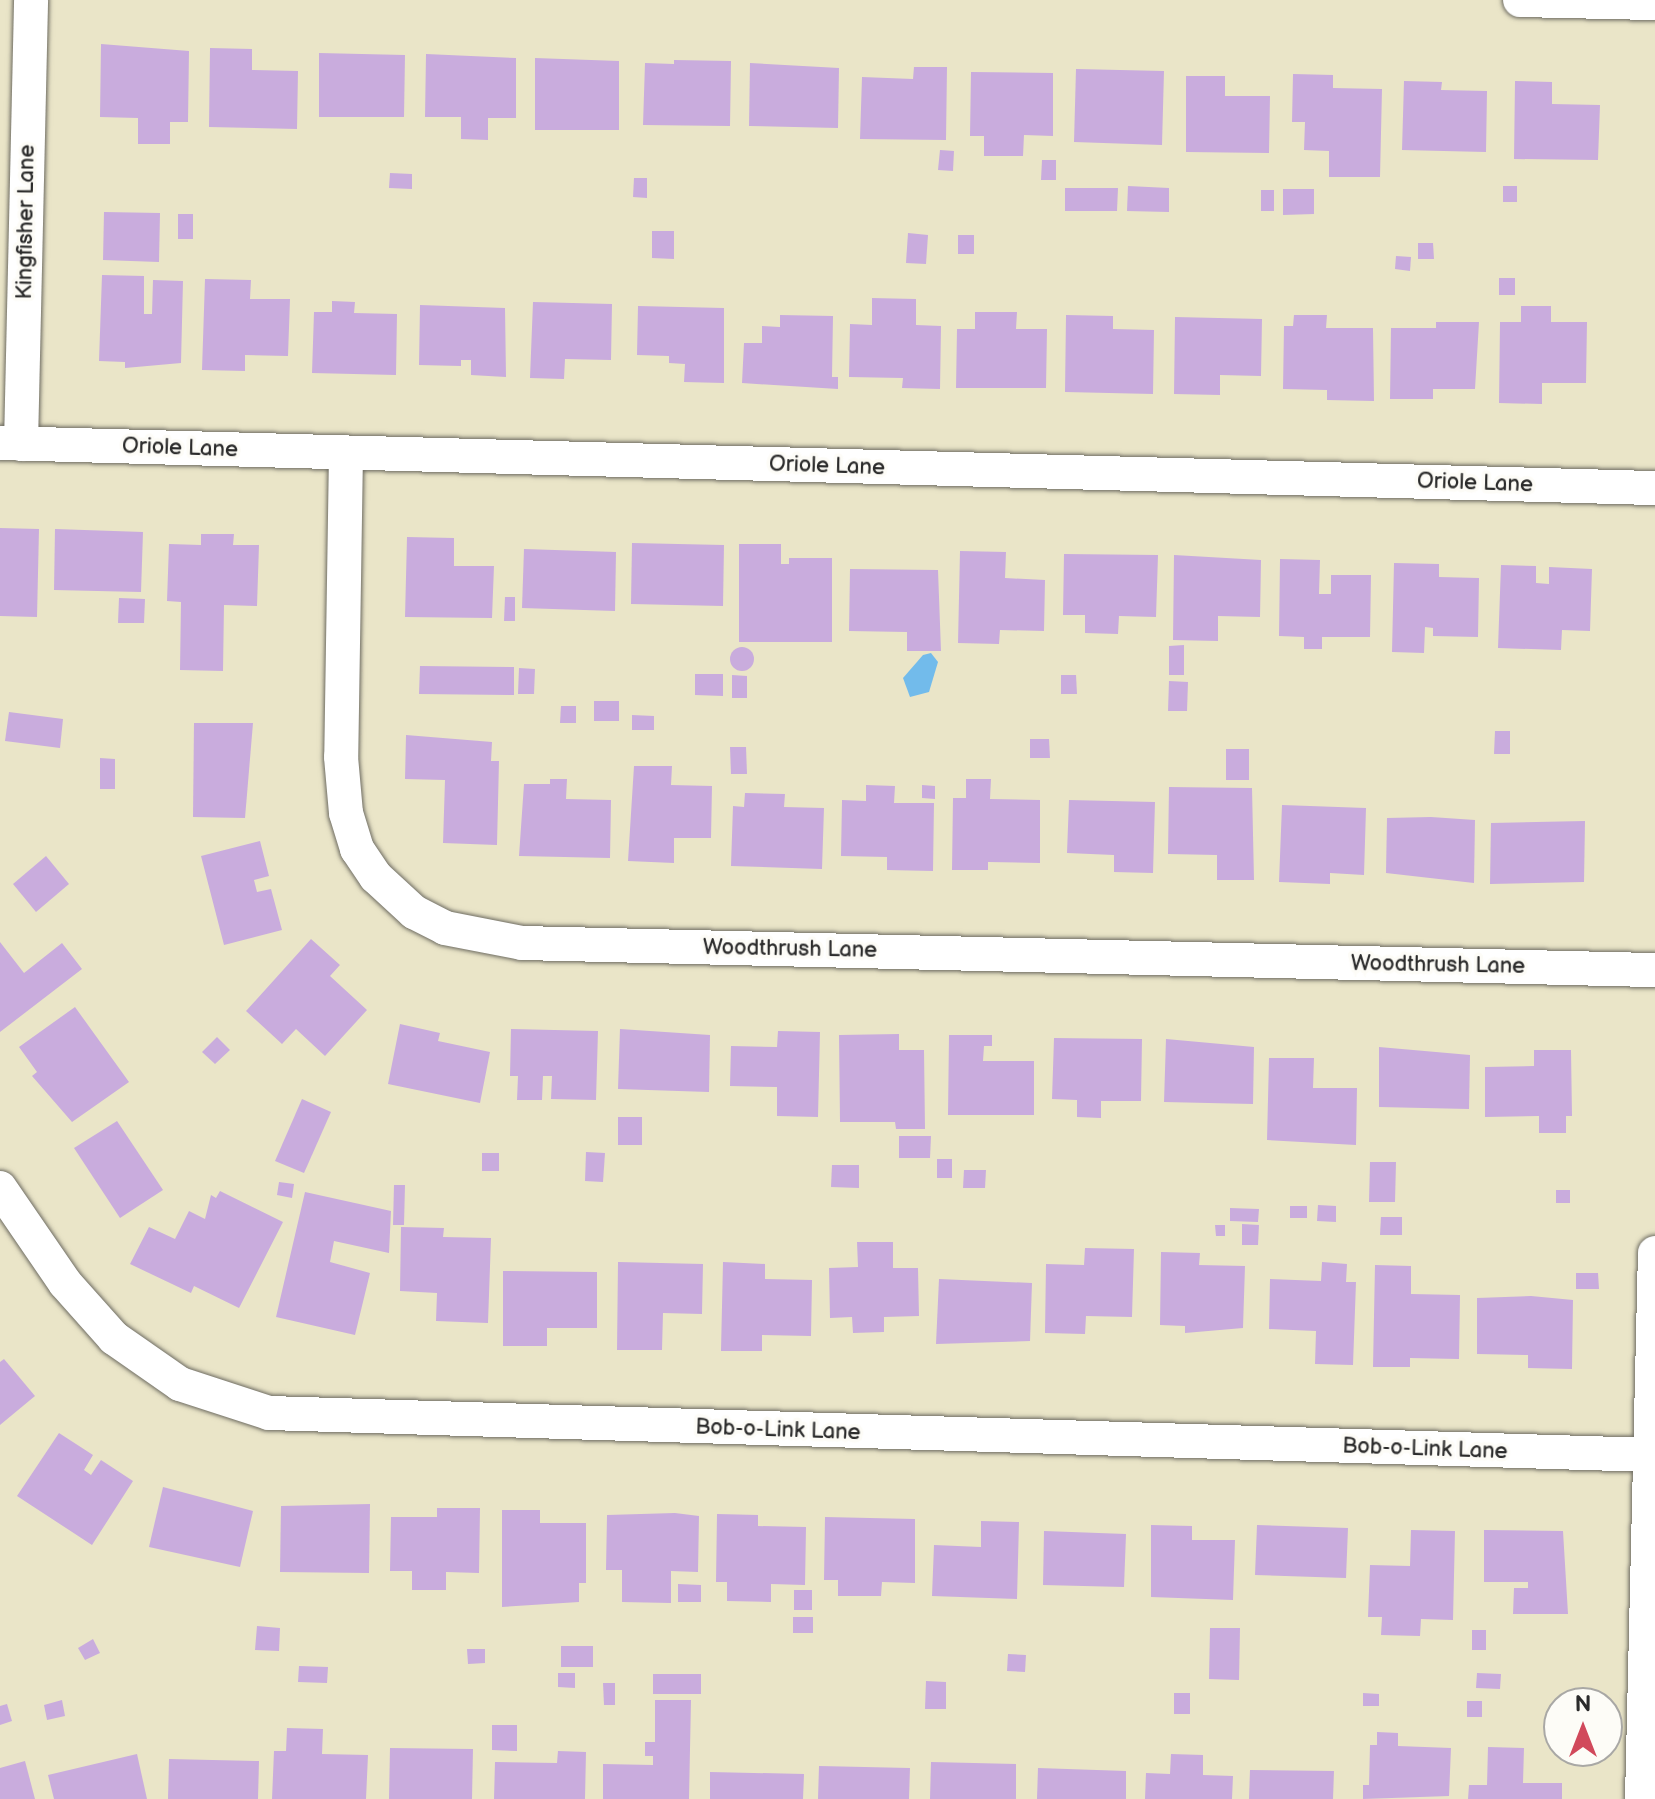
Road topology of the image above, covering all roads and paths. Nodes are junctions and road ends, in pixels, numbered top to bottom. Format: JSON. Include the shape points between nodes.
{"nodes":[{"id":1,"x":31,"y":0,"type":"edge"},
{"id":2,"x":1520,"y":0,"type":"edge"},
{"id":3,"x":1655,"y":3,"type":"edge"},
{"id":4,"x":11,"y":444,"type":"edge"},
{"id":5,"x":346,"y":453,"type":"junction"},
{"id":6,"x":1655,"y":488,"type":"edge"},
{"id":7,"x":1655,"y":970,"type":"edge"},
{"id":8,"x":0,"y":1188,"type":"edge"},
{"id":9,"x":1655,"y":1253,"type":"edge"},
{"id":10,"x":1650,"y":1455,"type":"junction"},
{"id":11,"x":1642,"y":1799,"type":"edge"}],
"edges":[{"from":1,"to":4,"type":"street","name":"Kingfisher Lane"},
{"from":2,"to":3,"type":"street"},
{"from":4,"to":5,"type":"street","name":"Oriole Lane"},
{"from":5,"to":6,"type":"street","name":"Oriole Lane"},
{"from":5,"to":7,"type":"street","name":"Woodthrush Lane","via":[[341,757],[346,813],[357,849],[382,884],[414,912],[445,928],[522,943]]},
{"from":8,"to":10,"type":"street","name":"Bob-o-Link Lane","via":[[65,1283],[114,1338],[180,1384],[269,1413]]},
{"from":9,"to":10,"type":"street"},
{"from":10,"to":11,"type":"street"}]}
